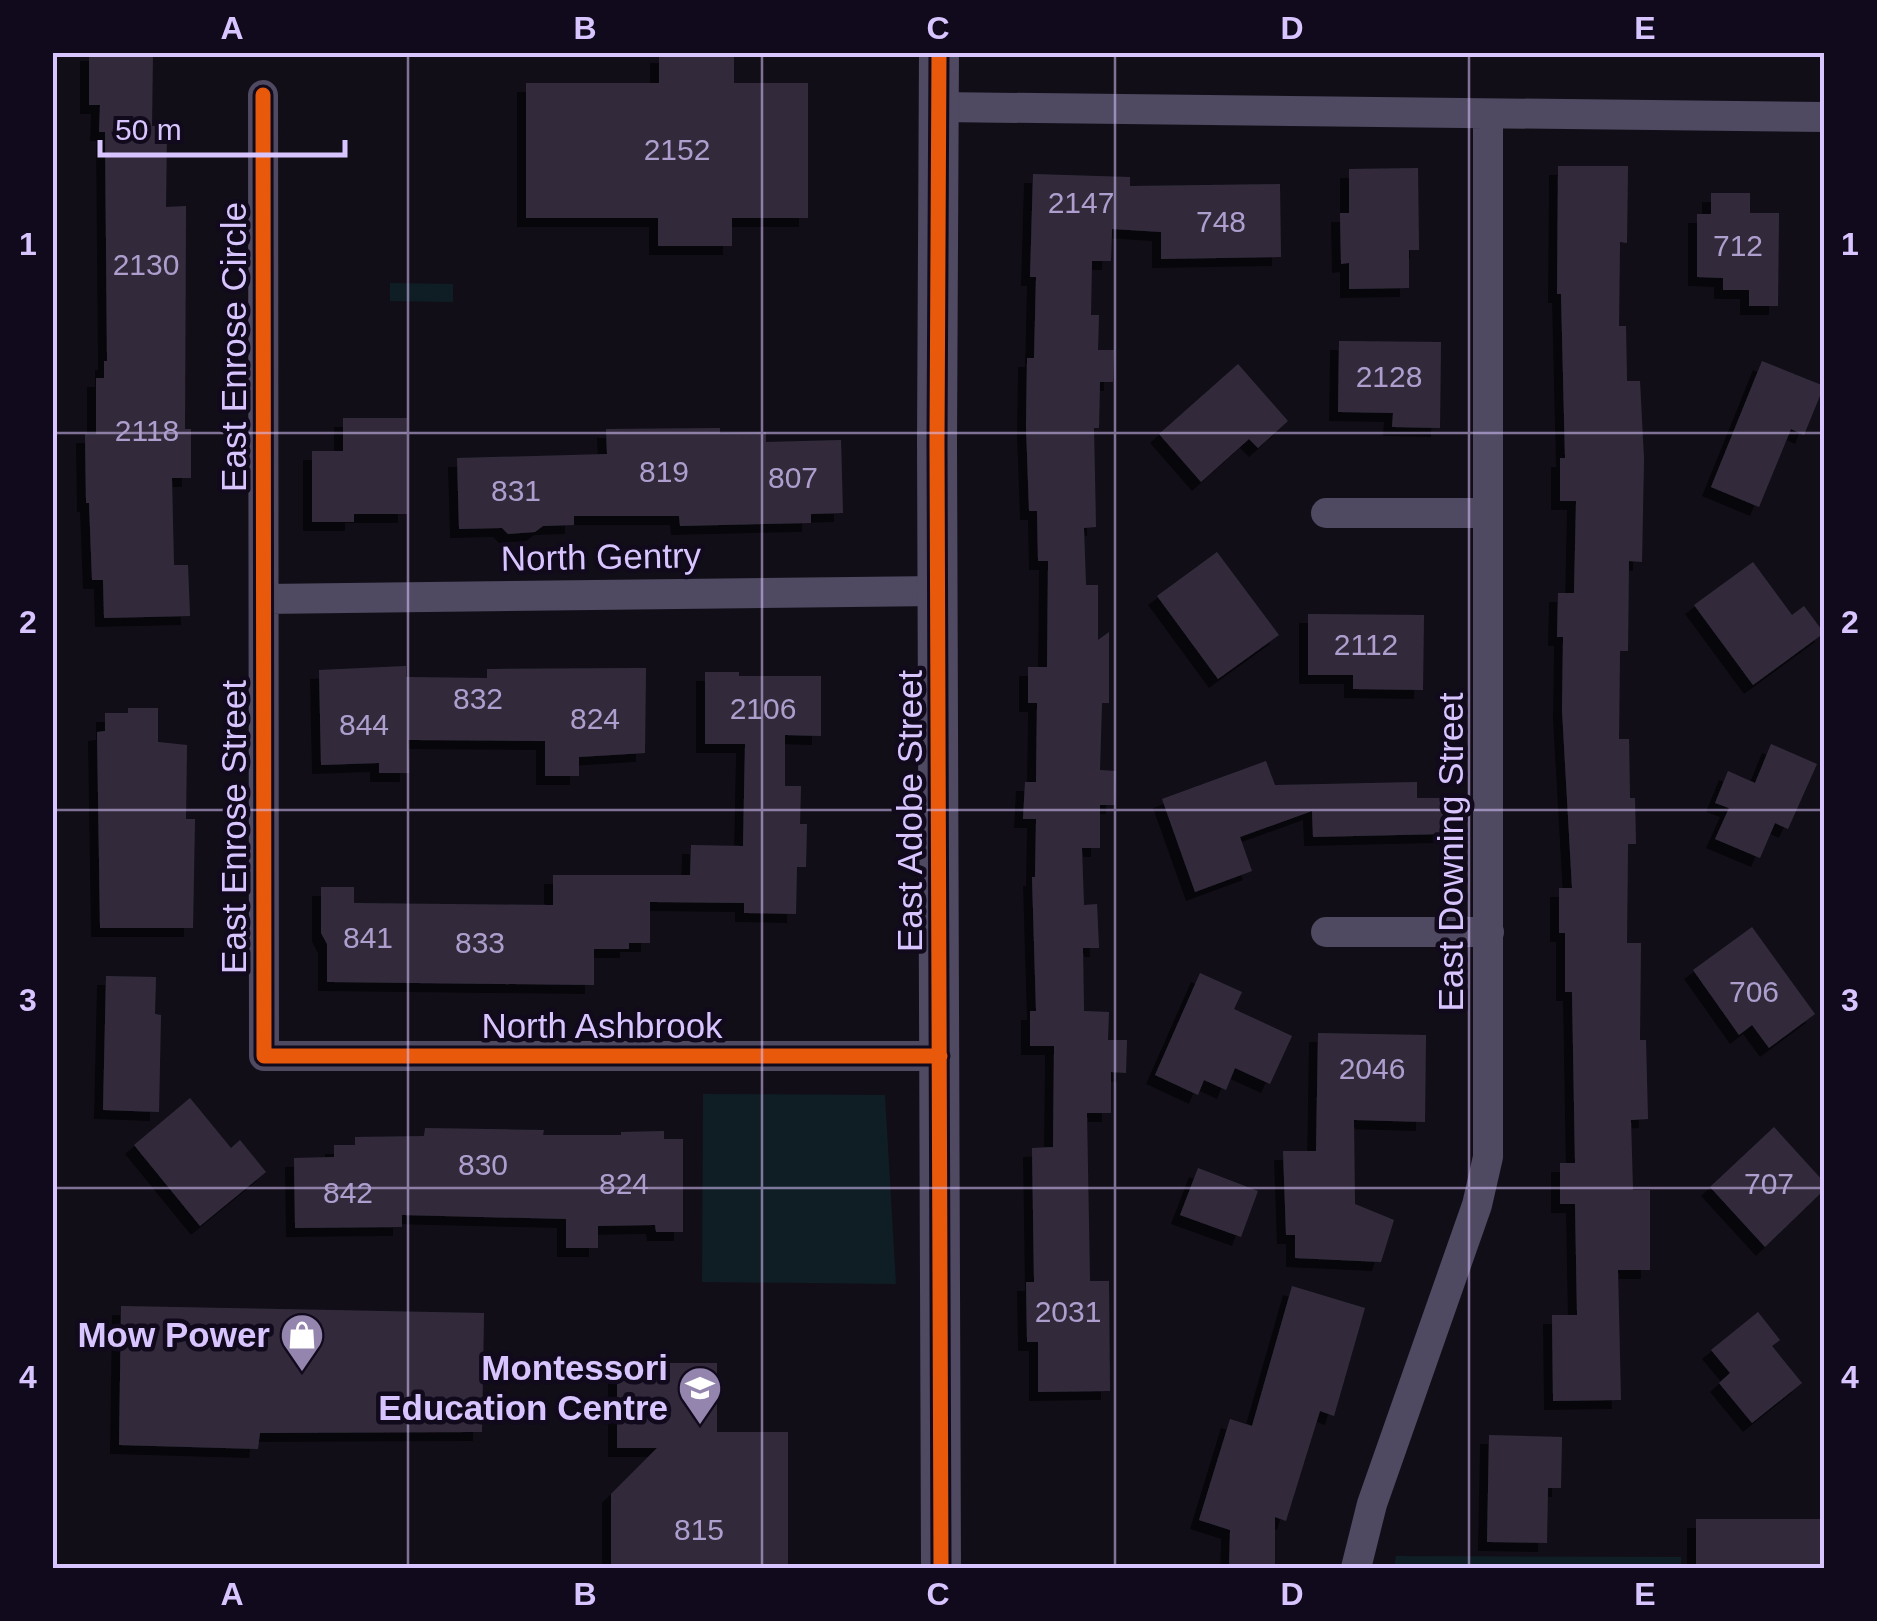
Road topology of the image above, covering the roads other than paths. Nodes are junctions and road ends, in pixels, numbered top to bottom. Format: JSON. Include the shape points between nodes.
{"nodes":[{"id":1,"x":939,"y":52,"type":"edge"},
{"id":2,"x":264,"y":95,"type":"dead end"},
{"id":3,"x":939,"y":107,"type":"junction"},
{"id":4,"x":1488,"y":114,"type":"junction"},
{"id":5,"x":1824,"y":117,"type":"edge"},
{"id":6,"x":1326,"y":513,"type":"dead end"},
{"id":7,"x":1488,"y":513,"type":"junction"},
{"id":8,"x":940,"y":591,"type":"junction"},
{"id":9,"x":264,"y":599,"type":"junction"},
{"id":10,"x":1326,"y":932,"type":"dead end"},
{"id":11,"x":1489,"y":932,"type":"junction"},
{"id":12,"x":264,"y":1056,"type":"joint"},
{"id":13,"x":940,"y":1056,"type":"junction"},
{"id":14,"x":940,"y":1568,"type":"edge"},
{"id":15,"x":1356,"y":1568,"type":"edge"}],
"edges":[{"from":1,"to":3,"type":"street","name":"East Adobe Street"},
{"from":2,"to":9,"type":"street","name":"East Enrose Circle"},
{"from":3,"to":4,"type":"street"},
{"from":3,"to":8,"type":"street","name":"East Adobe Street"},
{"from":4,"to":5,"type":"street"},
{"from":4,"to":7,"type":"street","name":"East Downing Street"},
{"from":6,"to":7,"type":"street"},
{"from":7,"to":11,"type":"street","name":"East Downing Street"},
{"from":8,"to":9,"type":"street","name":"North Gentry"},
{"from":8,"to":13,"type":"street","name":"East Adobe Street"},
{"from":9,"to":12,"type":"street","name":"East Enrose Street"},
{"from":10,"to":11,"type":"street"},
{"from":11,"to":15,"type":"street","name":"East Downing Street","via":[[1484,1184],[1372,1504]]},
{"from":12,"to":13,"type":"street","name":"North Ashbrook"},
{"from":13,"to":14,"type":"street","name":"East Adobe Street"}]}
